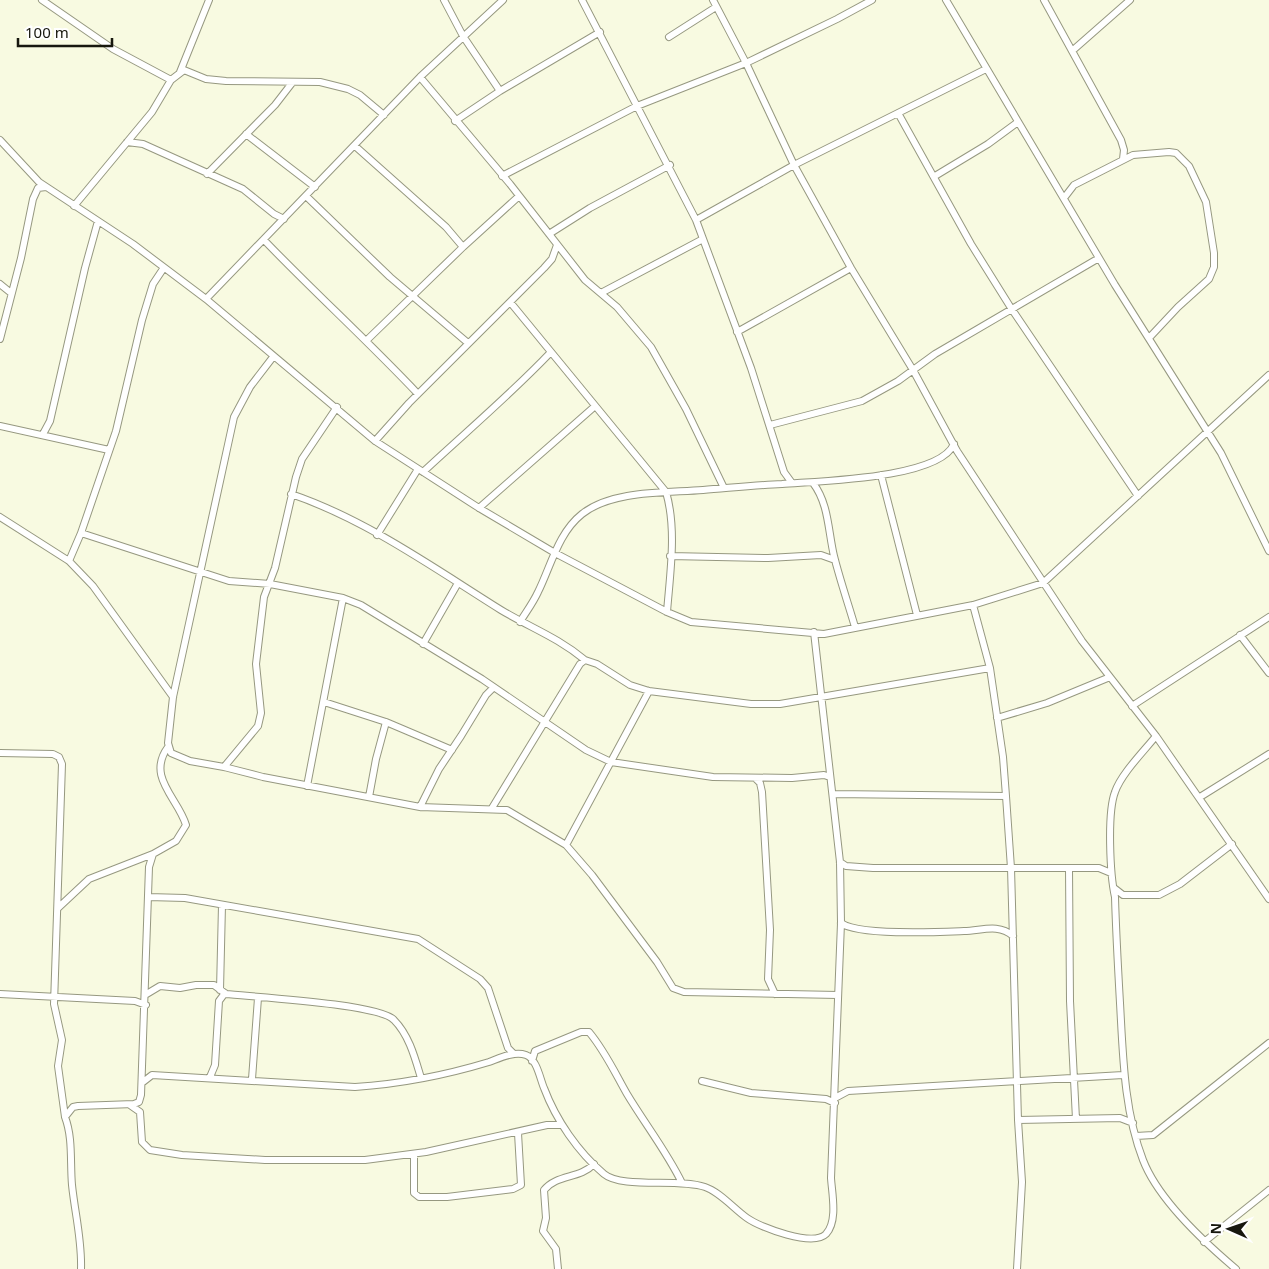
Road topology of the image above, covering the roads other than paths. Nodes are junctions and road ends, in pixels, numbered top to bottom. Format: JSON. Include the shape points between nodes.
{"nodes":[{"id":1,"x":42,"y":0,"type":"edge"},
{"id":2,"x":209,"y":0,"type":"edge"},
{"id":3,"x":444,"y":0,"type":"edge"},
{"id":4,"x":503,"y":0,"type":"edge"},
{"id":5,"x":582,"y":0,"type":"edge"},
{"id":6,"x":872,"y":0,"type":"edge"},
{"id":7,"x":946,"y":0,"type":"edge"},
{"id":8,"x":1044,"y":0,"type":"edge"},
{"id":9,"x":1130,"y":0,"type":"edge"},
{"id":10,"x":714,"y":3,"type":"edge"},
{"id":11,"x":600,"y":32,"type":"junction"},
{"id":12,"x":463,"y":36,"type":"junction"},
{"id":13,"x":669,"y":37,"type":"dead end"},
{"id":14,"x":1072,"y":51,"type":"junction"},
{"id":15,"x":746,"y":63,"type":"junction"},
{"id":16,"x":986,"y":69,"type":"junction"},
{"id":17,"x":180,"y":72,"type":"junction"},
{"id":18,"x":420,"y":77,"type":"junction"},
{"id":19,"x":171,"y":80,"type":"junction"},
{"id":20,"x":292,"y":82,"type":"junction"},
{"id":21,"x":500,"y":91,"type":"junction"},
{"id":22,"x":637,"y":106,"type":"junction"},
{"id":23,"x":898,"y":113,"type":"junction"},
{"id":24,"x":384,"y":114,"type":"junction"},
{"id":25,"x":455,"y":121,"type":"junction"},
{"id":26,"x":1018,"y":122,"type":"junction"},
{"id":27,"x":246,"y":134,"type":"junction"},
{"id":28,"x":0,"y":140,"type":"edge"},
{"id":29,"x":127,"y":142,"type":"junction"},
{"id":30,"x":355,"y":146,"type":"junction"},
{"id":31,"x":1123,"y":159,"type":"junction"},
{"id":32,"x":794,"y":165,"type":"junction"},
{"id":33,"x":670,"y":166,"type":"junction"},
{"id":34,"x":207,"y":174,"type":"junction"},
{"id":35,"x":502,"y":176,"type":"junction"},
{"id":36,"x":935,"y":176,"type":"junction"},
{"id":37,"x":34,"y":177,"type":"junction"},
{"id":38,"x":46,"y":187,"type":"junction"},
{"id":39,"x":315,"y":187,"type":"junction"},
{"id":40,"x":36,"y":192,"type":"junction"},
{"id":41,"x":306,"y":196,"type":"junction"},
{"id":42,"x":518,"y":197,"type":"junction"},
{"id":43,"x":1064,"y":198,"type":"junction"},
{"id":44,"x":74,"y":206,"type":"junction"},
{"id":45,"x":284,"y":219,"type":"junction"},
{"id":46,"x":696,"y":220,"type":"junction"},
{"id":47,"x":98,"y":221,"type":"junction"},
{"id":48,"x":549,"y":234,"type":"junction"},
{"id":49,"x":703,"y":239,"type":"junction"},
{"id":50,"x":264,"y":240,"type":"junction"},
{"id":51,"x":557,"y":245,"type":"junction"},
{"id":52,"x":463,"y":247,"type":"junction"},
{"id":53,"x":1099,"y":258,"type":"junction"},
{"id":54,"x":157,"y":263,"type":"junction"},
{"id":55,"x":851,"y":268,"type":"junction"},
{"id":56,"x":163,"y":269,"type":"junction"},
{"id":57,"x":157,"y":276,"type":"junction"},
{"id":58,"x":0,"y":284,"type":"edge"},
{"id":59,"x":11,"y":293,"type":"junction"},
{"id":60,"x":601,"y":293,"type":"junction"},
{"id":61,"x":414,"y":295,"type":"junction"},
{"id":62,"x":206,"y":299,"type":"junction"},
{"id":63,"x":510,"y":302,"type":"junction"},
{"id":64,"x":1011,"y":308,"type":"junction"},
{"id":65,"x":738,"y":332,"type":"junction"},
{"id":66,"x":1149,"y":338,"type":"junction"},
{"id":67,"x":0,"y":339,"type":"edge"},
{"id":68,"x":367,"y":340,"type":"junction"},
{"id":69,"x":468,"y":343,"type":"junction"},
{"id":70,"x":550,"y":353,"type":"junction"},
{"id":71,"x":273,"y":357,"type":"junction"},
{"id":72,"x":913,"y":370,"type":"junction"},
{"id":73,"x":1269,"y":376,"type":"edge"},
{"id":74,"x":418,"y":394,"type":"junction"},
{"id":75,"x":337,"y":407,"type":"junction"},
{"id":76,"x":594,"y":407,"type":"junction"},
{"id":77,"x":770,"y":425,"type":"junction"},
{"id":78,"x":0,"y":426,"type":"edge"},
{"id":79,"x":1207,"y":431,"type":"junction"},
{"id":80,"x":43,"y":434,"type":"junction"},
{"id":81,"x":375,"y":441,"type":"junction"},
{"id":82,"x":954,"y":444,"type":"junction"},
{"id":83,"x":109,"y":450,"type":"junction"},
{"id":84,"x":420,"y":471,"type":"junction"},
{"id":85,"x":881,"y":474,"type":"junction"},
{"id":86,"x":792,"y":483,"type":"junction"},
{"id":87,"x":813,"y":483,"type":"junction"},
{"id":88,"x":724,"y":488,"type":"junction"},
{"id":89,"x":666,"y":492,"type":"junction"},
{"id":90,"x":291,"y":494,"type":"junction"},
{"id":91,"x":1138,"y":496,"type":"junction"},
{"id":92,"x":479,"y":508,"type":"junction"},
{"id":93,"x":0,"y":517,"type":"edge"},
{"id":94,"x":81,"y":533,"type":"junction"},
{"id":95,"x":377,"y":535,"type":"junction"},
{"id":96,"x":1269,"y":551,"type":"edge"},
{"id":97,"x":555,"y":553,"type":"junction"},
{"id":98,"x":670,"y":556,"type":"junction"},
{"id":99,"x":836,"y":560,"type":"junction"},
{"id":100,"x":69,"y":561,"type":"junction"},
{"id":101,"x":201,"y":571,"type":"junction"},
{"id":102,"x":458,"y":583,"type":"junction"},
{"id":103,"x":1043,"y":583,"type":"junction"},
{"id":104,"x":270,"y":584,"type":"junction"},
{"id":105,"x":342,"y":598,"type":"junction"},
{"id":106,"x":973,"y":605,"type":"junction"},
{"id":107,"x":667,"y":612,"type":"junction"},
{"id":108,"x":918,"y":615,"type":"junction"},
{"id":109,"x":1269,"y":617,"type":"edge"},
{"id":110,"x":520,"y":622,"type":"junction"},
{"id":111,"x":855,"y":627,"type":"junction"},
{"id":112,"x":814,"y":632,"type":"junction"},
{"id":113,"x":1240,"y":635,"type":"junction"},
{"id":114,"x":423,"y":644,"type":"junction"},
{"id":115,"x":585,"y":660,"type":"junction"},
{"id":116,"x":990,"y":668,"type":"junction"},
{"id":117,"x":1269,"y":673,"type":"edge"},
{"id":118,"x":1110,"y":677,"type":"junction"},
{"id":119,"x":164,"y":684,"type":"junction"},
{"id":120,"x":176,"y":685,"type":"junction"},
{"id":121,"x":493,"y":688,"type":"junction"},
{"id":122,"x":649,"y":691,"type":"junction"},
{"id":123,"x":173,"y":697,"type":"junction"},
{"id":124,"x":821,"y":697,"type":"junction"},
{"id":125,"x":324,"y":702,"type":"junction"},
{"id":126,"x":1132,"y":706,"type":"junction"},
{"id":127,"x":997,"y":718,"type":"junction"},
{"id":128,"x":546,"y":721,"type":"junction"},
{"id":129,"x":386,"y":722,"type":"junction"},
{"id":130,"x":1156,"y":736,"type":"junction"},
{"id":131,"x":168,"y":747,"type":"junction"},
{"id":132,"x":452,"y":750,"type":"junction"},
{"id":133,"x":0,"y":754,"type":"edge"},
{"id":134,"x":1269,"y":754,"type":"edge"},
{"id":135,"x":611,"y":762,"type":"junction"},
{"id":136,"x":224,"y":767,"type":"junction"},
{"id":137,"x":830,"y":777,"type":"junction"},
{"id":138,"x":755,"y":778,"type":"junction"},
{"id":139,"x":307,"y":786,"type":"junction"},
{"id":140,"x":833,"y":794,"type":"junction"},
{"id":141,"x":1006,"y":796,"type":"junction"},
{"id":142,"x":369,"y":797,"type":"junction"},
{"id":143,"x":1200,"y":797,"type":"junction"},
{"id":144,"x":420,"y":807,"type":"junction"},
{"id":145,"x":492,"y":808,"type":"junction"},
{"id":146,"x":1232,"y":844,"type":"junction"},
{"id":147,"x":566,"y":845,"type":"junction"},
{"id":148,"x":153,"y":854,"type":"junction"},
{"id":149,"x":840,"y":862,"type":"junction"},
{"id":150,"x":1011,"y":868,"type":"junction"},
{"id":151,"x":1069,"y":868,"type":"junction"},
{"id":152,"x":1111,"y":873,"type":"junction"},
{"id":153,"x":1112,"y":884,"type":"junction"},
{"id":154,"x":148,"y":897,"type":"junction"},
{"id":155,"x":1269,"y":899,"type":"edge"},
{"id":156,"x":222,"y":906,"type":"junction"},
{"id":157,"x":58,"y":908,"type":"junction"},
{"id":158,"x":841,"y":923,"type":"junction"},
{"id":159,"x":1013,"y":936,"type":"junction"},
{"id":160,"x":222,"y":992,"type":"junction"},
{"id":161,"x":0,"y":994,"type":"edge"},
{"id":162,"x":775,"y":994,"type":"junction"},
{"id":163,"x":145,"y":995,"type":"junction"},
{"id":164,"x":838,"y":995,"type":"junction"},
{"id":165,"x":54,"y":996,"type":"junction"},
{"id":166,"x":258,"y":998,"type":"junction"},
{"id":167,"x":146,"y":1005,"type":"junction"},
{"id":168,"x":1269,"y":1044,"type":"edge"},
{"id":169,"x":514,"y":1054,"type":"junction"},
{"id":170,"x":532,"y":1061,"type":"junction"},
{"id":171,"x":1123,"y":1075,"type":"junction"},
{"id":172,"x":210,"y":1077,"type":"junction"},
{"id":173,"x":1072,"y":1077,"type":"junction"},
{"id":174,"x":421,"y":1078,"type":"junction"},
{"id":175,"x":252,"y":1080,"type":"junction"},
{"id":176,"x":1016,"y":1080,"type":"junction"},
{"id":177,"x":702,"y":1081,"type":"dead end"},
{"id":178,"x":143,"y":1082,"type":"junction"},
{"id":179,"x":835,"y":1100,"type":"junction"},
{"id":180,"x":130,"y":1105,"type":"junction"},
{"id":181,"x":65,"y":1117,"type":"junction"},
{"id":182,"x":1076,"y":1119,"type":"junction"},
{"id":183,"x":1018,"y":1120,"type":"junction"},
{"id":184,"x":1133,"y":1123,"type":"junction"},
{"id":185,"x":562,"y":1125,"type":"junction"},
{"id":186,"x":518,"y":1133,"type":"junction"},
{"id":187,"x":1136,"y":1136,"type":"junction"},
{"id":188,"x":414,"y":1154,"type":"junction"},
{"id":189,"x":594,"y":1164,"type":"junction"},
{"id":190,"x":682,"y":1182,"type":"junction"},
{"id":191,"x":1269,"y":1190,"type":"edge"},
{"id":192,"x":1204,"y":1242,"type":"junction"},
{"id":193,"x":81,"y":1269,"type":"edge"},
{"id":194,"x":558,"y":1269,"type":"edge"},
{"id":195,"x":1017,"y":1269,"type":"edge"},
{"id":196,"x":1236,"y":1269,"type":"edge"}],
"edges":[{"from":1,"to":19,"type":"street","via":[[113,49]]},
{"from":2,"to":17,"type":"street"},
{"from":3,"to":12,"type":"street"},
{"from":4,"to":12,"type":"street"},
{"from":5,"to":11,"type":"street"},
{"from":6,"to":15,"type":"street"},
{"from":7,"to":16,"type":"street"},
{"from":8,"to":14,"type":"street"},
{"from":9,"to":14,"type":"street"},
{"from":10,"to":13,"type":"street"},
{"from":10,"to":15,"type":"street"},
{"from":11,"to":21,"type":"street"},
{"from":11,"to":22,"type":"street"},
{"from":12,"to":18,"type":"street"},
{"from":12,"to":21,"type":"street"},
{"from":14,"to":31,"type":"street","via":[[1121,140]]},
{"from":15,"to":22,"type":"street"},
{"from":15,"to":32,"type":"street"},
{"from":16,"to":23,"type":"street"},
{"from":16,"to":26,"type":"street"},
{"from":17,"to":19,"type":"street"},
{"from":17,"to":20,"type":"street","via":[[184,70],[206,79],[226,81]]},
{"from":18,"to":24,"type":"street"},
{"from":18,"to":25,"type":"street"},
{"from":19,"to":29,"type":"street","via":[[152,112]]},
{"from":20,"to":24,"type":"street","via":[[320,82],[348,89],[360,94]]},
{"from":20,"to":27,"type":"street"},
{"from":21,"to":25,"type":"street"},
{"from":22,"to":33,"type":"street"},
{"from":22,"to":35,"type":"street"},
{"from":23,"to":32,"type":"street"},
{"from":23,"to":36,"type":"street"},
{"from":24,"to":30,"type":"street"},
{"from":25,"to":35,"type":"street"},
{"from":26,"to":36,"type":"street"},
{"from":26,"to":43,"type":"street"},
{"from":27,"to":34,"type":"street"},
{"from":27,"to":39,"type":"street"},
{"from":28,"to":37,"type":"street"},
{"from":29,"to":34,"type":"street","via":[[143,144]]},
{"from":29,"to":44,"type":"street"},
{"from":30,"to":39,"type":"street"},
{"from":30,"to":52,"type":"street","via":[[446,227]]},
{"from":31,"to":43,"type":"street","via":[[1074,185]]},
{"from":31,"to":66,"type":"street","via":[[1169,152],[1182,158],[1206,202],[1214,253],[1214,267],[1209,279]]},
{"from":32,"to":46,"type":"street"},
{"from":32,"to":55,"type":"street"},
{"from":33,"to":46,"type":"street"},
{"from":33,"to":48,"type":"street","via":[[590,208]]},
{"from":34,"to":45,"type":"street","via":[[243,189]]},
{"from":35,"to":42,"type":"street"},
{"from":36,"to":64,"type":"street","via":[[971,244]]},
{"from":37,"to":38,"type":"street"},
{"from":37,"to":40,"type":"street"},
{"from":38,"to":40,"type":"street"},
{"from":38,"to":44,"type":"street"},
{"from":39,"to":41,"type":"street"},
{"from":40,"to":59,"type":"street"},
{"from":41,"to":45,"type":"street"},
{"from":41,"to":61,"type":"street"},
{"from":42,"to":48,"type":"street"},
{"from":42,"to":52,"type":"street"},
{"from":43,"to":53,"type":"street"},
{"from":44,"to":47,"type":"street"},
{"from":45,"to":50,"type":"street"},
{"from":46,"to":49,"type":"street"},
{"from":47,"to":54,"type":"street"},
{"from":47,"to":80,"type":"street","via":[[84,268],[50,421]]},
{"from":48,"to":51,"type":"street"},
{"from":49,"to":60,"type":"street"},
{"from":49,"to":65,"type":"street"},
{"from":50,"to":62,"type":"street"},
{"from":50,"to":68,"type":"street"},
{"from":51,"to":60,"type":"street","via":[[585,280]]},
{"from":51,"to":63,"type":"street","via":[[552,259]]},
{"from":52,"to":61,"type":"street"},
{"from":53,"to":64,"type":"street"},
{"from":53,"to":66,"type":"street"},
{"from":54,"to":56,"type":"street"},
{"from":54,"to":57,"type":"street"},
{"from":55,"to":65,"type":"street"},
{"from":55,"to":72,"type":"street"},
{"from":56,"to":57,"type":"street"},
{"from":56,"to":62,"type":"street"},
{"from":57,"to":83,"type":"street","via":[[142,320],[122,412]]},
{"from":58,"to":59,"type":"street"},
{"from":59,"to":67,"type":"street"},
{"from":60,"to":88,"type":"street","via":[[651,347],[686,409]]},
{"from":61,"to":68,"type":"street"},
{"from":61,"to":69,"type":"street"},
{"from":62,"to":71,"type":"street"},
{"from":63,"to":69,"type":"street"},
{"from":63,"to":70,"type":"street"},
{"from":64,"to":72,"type":"street"},
{"from":64,"to":91,"type":"street"},
{"from":65,"to":77,"type":"street"},
{"from":66,"to":79,"type":"street"},
{"from":68,"to":74,"type":"street"},
{"from":69,"to":74,"type":"street"},
{"from":70,"to":76,"type":"street"},
{"from":70,"to":84,"type":"street","via":[[513,392]]},
{"from":71,"to":75,"type":"street"},
{"from":71,"to":101,"type":"street","via":[[250,387],[234,417]]},
{"from":72,"to":77,"type":"street","via":[[862,401]]},
{"from":72,"to":82,"type":"street"},
{"from":73,"to":79,"type":"street"},
{"from":74,"to":81,"type":"street"},
{"from":75,"to":81,"type":"street"},
{"from":75,"to":90,"type":"street","via":[[302,459]]},
{"from":76,"to":89,"type":"street"},
{"from":76,"to":92,"type":"street"},
{"from":77,"to":86,"type":"street","via":[[784,472]]},
{"from":78,"to":80,"type":"street"},
{"from":79,"to":91,"type":"street"},
{"from":79,"to":96,"type":"street"},
{"from":80,"to":83,"type":"street"},
{"from":81,"to":84,"type":"street"},
{"from":82,"to":85,"type":"street","via":[[950,452],[926,465]]},
{"from":82,"to":103,"type":"street"},
{"from":83,"to":94,"type":"street"},
{"from":84,"to":92,"type":"street"},
{"from":84,"to":95,"type":"street"},
{"from":85,"to":87,"type":"street"},
{"from":85,"to":108,"type":"street"},
{"from":86,"to":87,"type":"street"},
{"from":86,"to":88,"type":"street"},
{"from":87,"to":99,"type":"street","via":[[826,511]]},
{"from":88,"to":89,"type":"street"},
{"from":89,"to":97,"type":"street","via":[[613,498],[583,513],[572,524]]},
{"from":89,"to":98,"type":"street"},
{"from":90,"to":95,"type":"street","via":[[337,511]]},
{"from":90,"to":104,"type":"street"},
{"from":91,"to":103,"type":"street"},
{"from":92,"to":97,"type":"street"},
{"from":93,"to":100,"type":"street"},
{"from":94,"to":100,"type":"street"},
{"from":94,"to":101,"type":"street"},
{"from":95,"to":102,"type":"street"},
{"from":97,"to":107,"type":"street"},
{"from":97,"to":110,"type":"street","via":[[538,593]]},
{"from":98,"to":99,"type":"street","via":[[768,558],[821,555]]},
{"from":98,"to":107,"type":"street"},
{"from":99,"to":111,"type":"street"},
{"from":100,"to":119,"type":"street","via":[[93,586]]},
{"from":101,"to":104,"type":"street","via":[[229,581]]},
{"from":101,"to":120,"type":"street"},
{"from":102,"to":110,"type":"street"},
{"from":102,"to":114,"type":"street"},
{"from":103,"to":106,"type":"street"},
{"from":103,"to":118,"type":"street"},
{"from":104,"to":105,"type":"street"},
{"from":104,"to":136,"type":"street","via":[[264,597],[257,650],[261,713],[258,726]]},
{"from":105,"to":114,"type":"street","via":[[361,605]]},
{"from":105,"to":125,"type":"street"},
{"from":106,"to":108,"type":"street"},
{"from":106,"to":116,"type":"street"},
{"from":107,"to":112,"type":"street","via":[[691,622]]},
{"from":108,"to":111,"type":"street"},
{"from":109,"to":113,"type":"street"},
{"from":110,"to":115,"type":"street","via":[[553,636]]},
{"from":111,"to":112,"type":"street","via":[[824,634]]},
{"from":112,"to":124,"type":"street"},
{"from":113,"to":117,"type":"street"},
{"from":113,"to":126,"type":"street"},
{"from":114,"to":121,"type":"street"},
{"from":115,"to":122,"type":"street"},
{"from":115,"to":128,"type":"street"},
{"from":116,"to":124,"type":"street"},
{"from":116,"to":127,"type":"street"},
{"from":118,"to":126,"type":"street"},
{"from":118,"to":127,"type":"street","via":[[1047,703]]},
{"from":119,"to":120,"type":"street"},
{"from":119,"to":123,"type":"street"},
{"from":120,"to":123,"type":"street"},
{"from":121,"to":128,"type":"street"},
{"from":121,"to":132,"type":"street"},
{"from":122,"to":124,"type":"street","via":[[751,704],[780,704]]},
{"from":122,"to":135,"type":"street"},
{"from":123,"to":131,"type":"street"},
{"from":124,"to":137,"type":"street"},
{"from":125,"to":129,"type":"street"},
{"from":125,"to":139,"type":"street"},
{"from":126,"to":130,"type":"street"},
{"from":127,"to":141,"type":"street"},
{"from":128,"to":135,"type":"street","via":[[586,750]]},
{"from":128,"to":145,"type":"street"},
{"from":129,"to":132,"type":"street"},
{"from":129,"to":142,"type":"street"},
{"from":130,"to":143,"type":"street"},
{"from":130,"to":152,"type":"street","via":[[1115,791],[1111,807]]},
{"from":131,"to":136,"type":"street","via":[[179,758]]},
{"from":131,"to":148,"type":"street","via":[[160,763],[164,787],[186,825],[176,841]]},
{"from":132,"to":144,"type":"street","via":[[438,768]]},
{"from":133,"to":157,"type":"street","via":[[53,754],[61,760]]},
{"from":134,"to":143,"type":"street"},
{"from":135,"to":138,"type":"street","via":[[713,777]]},
{"from":135,"to":147,"type":"street"},
{"from":136,"to":139,"type":"street"},
{"from":137,"to":138,"type":"street"},
{"from":137,"to":140,"type":"street"},
{"from":138,"to":162,"type":"street","via":[[762,792],[769,921],[768,979]]},
{"from":139,"to":142,"type":"street"},
{"from":140,"to":141,"type":"street"},
{"from":140,"to":149,"type":"street"},
{"from":141,"to":150,"type":"street"},
{"from":142,"to":144,"type":"street"},
{"from":143,"to":146,"type":"street"},
{"from":144,"to":145,"type":"street"},
{"from":145,"to":147,"type":"street","via":[[507,810],[526,819]]},
{"from":146,"to":153,"type":"street","via":[[1180,884],[1159,895],[1120,894]]},
{"from":146,"to":155,"type":"street"},
{"from":147,"to":162,"type":"street","via":[[647,949],[673,988],[684,992]]},
{"from":148,"to":154,"type":"street"},
{"from":148,"to":157,"type":"street","via":[[90,879]]},
{"from":149,"to":150,"type":"street","via":[[846,866],[873,868]]},
{"from":149,"to":158,"type":"street"},
{"from":150,"to":151,"type":"street"},
{"from":150,"to":159,"type":"street"},
{"from":151,"to":152,"type":"street","via":[[1099,868]]},
{"from":151,"to":173,"type":"street"},
{"from":152,"to":153,"type":"street"},
{"from":153,"to":171,"type":"street"},
{"from":154,"to":156,"type":"street","via":[[185,898]]},
{"from":154,"to":163,"type":"street"},
{"from":156,"to":160,"type":"street"},
{"from":156,"to":169,"type":"street","via":[[418,940],[484,984],[508,1048]]},
{"from":157,"to":165,"type":"street"},
{"from":158,"to":159,"type":"street","via":[[850,928],[888,931],[993,928]]},
{"from":158,"to":164,"type":"street"},
{"from":159,"to":176,"type":"street"},
{"from":160,"to":163,"type":"street","via":[[208,985],[160,986]]},
{"from":160,"to":166,"type":"street"},
{"from":160,"to":172,"type":"street","via":[[215,1065]]},
{"from":161,"to":165,"type":"street"},
{"from":162,"to":164,"type":"street"},
{"from":163,"to":167,"type":"street"},
{"from":164,"to":179,"type":"street"},
{"from":165,"to":167,"type":"street","via":[[135,1001]]},
{"from":165,"to":181,"type":"street","via":[[62,1040],[58,1066]]},
{"from":166,"to":174,"type":"street","via":[[327,1004],[389,1015],[404,1033]]},
{"from":166,"to":175,"type":"street"},
{"from":167,"to":178,"type":"street"},
{"from":168,"to":187,"type":"street","via":[[1153,1135]]},
{"from":169,"to":170,"type":"street"},
{"from":169,"to":174,"type":"street","via":[[465,1070]]},
{"from":170,"to":185,"type":"street"},
{"from":170,"to":190,"type":"street","via":[[535,1051],[589,1032],[610,1060]]},
{"from":171,"to":173,"type":"street"},
{"from":171,"to":184,"type":"street"},
{"from":172,"to":175,"type":"street"},
{"from":172,"to":178,"type":"street","via":[[152,1075]]},
{"from":173,"to":176,"type":"street"},
{"from":173,"to":182,"type":"street"},
{"from":174,"to":175,"type":"street","via":[[355,1087]]},
{"from":176,"to":179,"type":"street","via":[[848,1091]]},
{"from":176,"to":183,"type":"street"},
{"from":177,"to":179,"type":"street","via":[[751,1094]]},
{"from":178,"to":180,"type":"street","via":[[138,1102]]},
{"from":179,"to":190,"type":"street","via":[[831,1178],[833,1214],[829,1228],[820,1238],[763,1228],[706,1188]]},
{"from":180,"to":181,"type":"street","via":[[78,1106]]},
{"from":180,"to":188,"type":"street","via":[[140,1112],[142,1142],[150,1150],[211,1158],[282,1160],[364,1160]]},
{"from":181,"to":193,"type":"street","via":[[81,1242]]},
{"from":182,"to":183,"type":"street"},
{"from":182,"to":184,"type":"street","via":[[1120,1118]]},
{"from":183,"to":195,"type":"street","via":[[1022,1182]]},
{"from":184,"to":187,"type":"street"},
{"from":185,"to":186,"type":"street","via":[[547,1125]]},
{"from":185,"to":189,"type":"street"},
{"from":186,"to":188,"type":"street"},
{"from":186,"to":188,"type":"street","via":[[521,1184],[513,1189],[419,1198],[414,1193]]},
{"from":187,"to":192,"type":"street","via":[[1152,1178]]},
{"from":189,"to":190,"type":"street","via":[[606,1176],[619,1181]]},
{"from":189,"to":194,"type":"street","via":[[587,1172],[564,1177],[544,1190],[546,1218],[543,1231],[556,1249]]},
{"from":191,"to":192,"type":"street"},
{"from":192,"to":196,"type":"street"}]}
